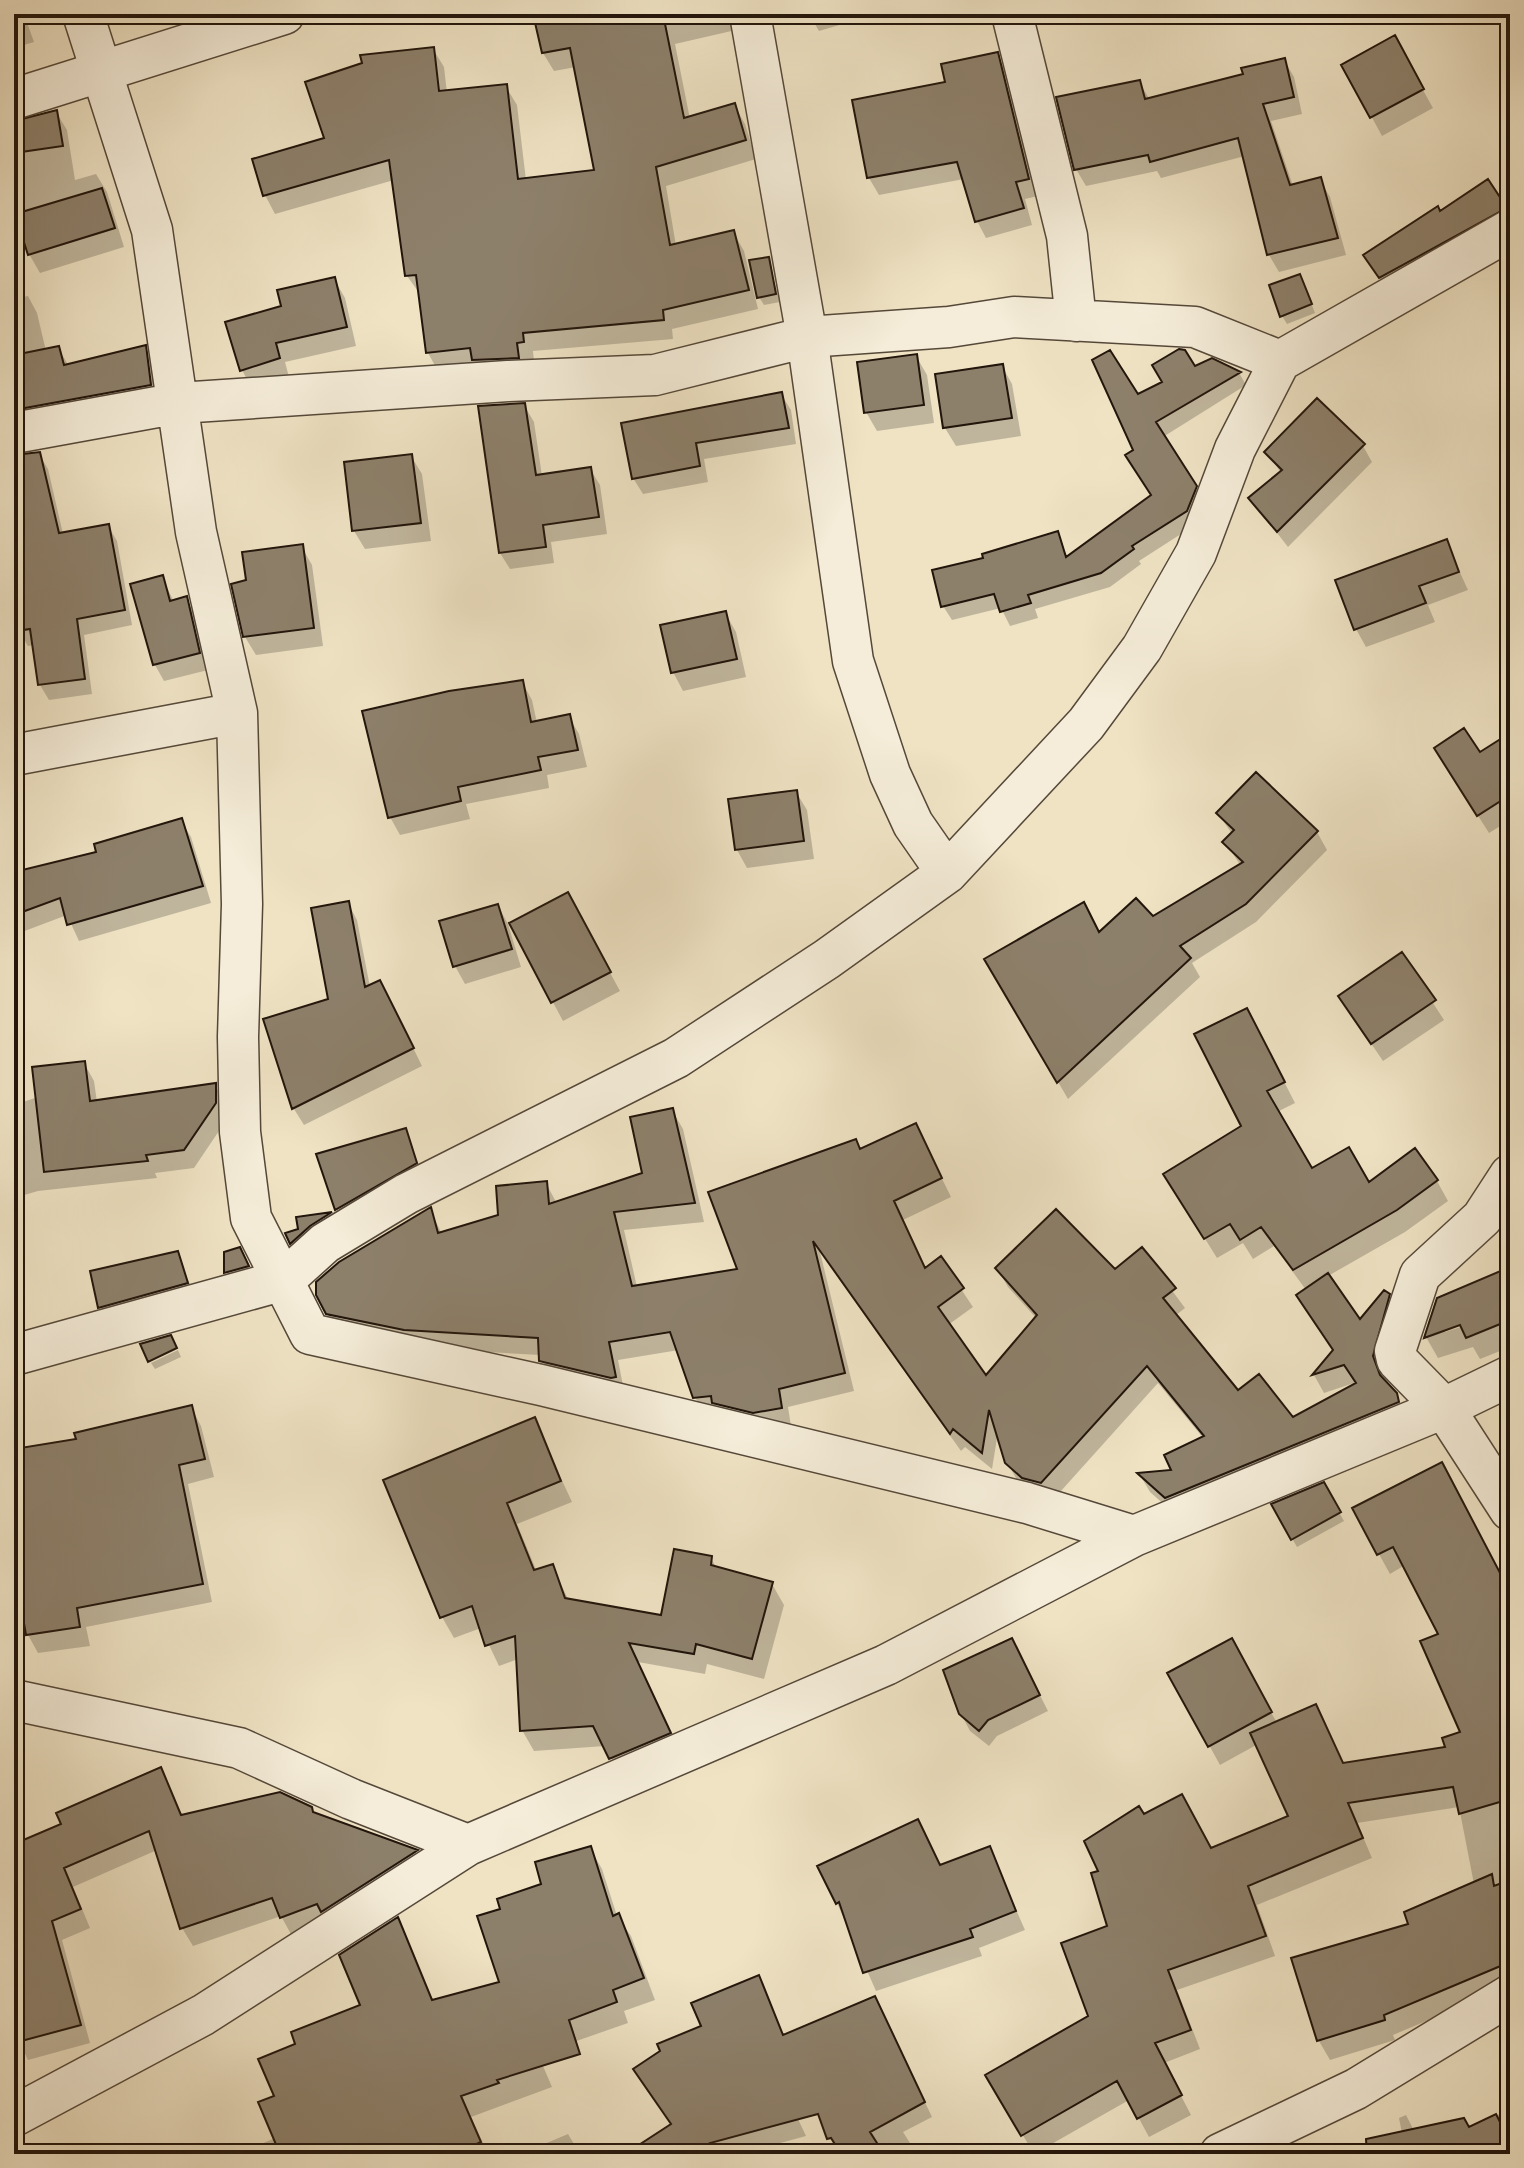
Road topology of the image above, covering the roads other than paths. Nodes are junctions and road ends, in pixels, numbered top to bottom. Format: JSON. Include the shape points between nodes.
{"nodes":[{"id":1,"x":83,"y":14,"type":"edge"},
{"id":2,"x":284,"y":14,"type":"edge"},
{"id":3,"x":750,"y":14,"type":"edge"},
{"id":4,"x":1012,"y":14,"type":"edge"},
{"id":5,"x":103,"y":72,"type":"junction"},
{"id":6,"x":14,"y":99,"type":"edge"},
{"id":7,"x":1510,"y":230,"type":"edge"},
{"id":8,"x":1076,"y":321,"type":"junction"},
{"id":9,"x":807,"y":337,"type":"junction"},
{"id":10,"x":1280,"y":361,"type":"junction"},
{"id":11,"x":179,"y":403,"type":"junction"},
{"id":12,"x":14,"y":433,"type":"edge"},
{"id":13,"x":237,"y":713,"type":"junction"},
{"id":14,"x":14,"y":755,"type":"edge"},
{"id":15,"x":947,"y":873,"type":"junction"},
{"id":16,"x":1510,"y":1175,"type":"edge"},
{"id":17,"x":284,"y":1280,"type":"junction"},
{"id":18,"x":14,"y":1355,"type":"edge"},
{"id":19,"x":1510,"y":1376,"type":"edge"},
{"id":20,"x":1444,"y":1408,"type":"junction"},
{"id":21,"x":1510,"y":1510,"type":"edge"},
{"id":22,"x":1134,"y":1536,"type":"junction"},
{"id":23,"x":14,"y":1700,"type":"edge"},
{"id":24,"x":468,"y":1845,"type":"junction"},
{"id":25,"x":1510,"y":1995,"type":"edge"},
{"id":26,"x":14,"y":2116,"type":"edge"},
{"id":27,"x":1220,"y":2154,"type":"edge"}],
"edges":[{"from":1,"to":5,"type":"street"},
{"from":2,"to":5,"type":"street"},
{"from":3,"to":9,"type":"street"},
{"from":4,"to":8,"type":"street","via":[[1067,236]]},
{"from":5,"to":6,"type":"street"},
{"from":5,"to":11,"type":"street","via":[[152,230]]},
{"from":7,"to":10,"type":"street"},
{"from":8,"to":9,"type":"street","via":[[1014,317]]},
{"from":8,"to":10,"type":"street","via":[[1195,327]]},
{"from":9,"to":11,"type":"street","via":[[655,375]]},
{"from":9,"to":15,"type":"street","via":[[853,661],[890,774],[913,824]]},
{"from":10,"to":15,"type":"street","via":[[1235,449],[1196,553],[1142,648],[1086,724]]},
{"from":11,"to":12,"type":"street"},
{"from":11,"to":13,"type":"street","via":[[196,532]]},
{"from":13,"to":14,"type":"street"},
{"from":13,"to":17,"type":"street","via":[[240,1132],[251,1218]]},
{"from":15,"to":17,"type":"street","via":[[676,1058],[406,1194],[325,1243]]},
{"from":16,"to":20,"type":"street","via":[[1482,1218],[1420,1275],[1395,1351],[1397,1360]]},
{"from":17,"to":18,"type":"street"},
{"from":17,"to":22,"type":"street","via":[[310,1334],[1027,1503]]},
{"from":19,"to":20,"type":"street"},
{"from":20,"to":21,"type":"street"},
{"from":20,"to":22,"type":"street"},
{"from":22,"to":24,"type":"street","via":[[886,1665]]},
{"from":23,"to":24,"type":"street","via":[[239,1748]]},
{"from":24,"to":26,"type":"street","via":[[203,2015]]},
{"from":25,"to":27,"type":"street","via":[[1356,2089]]}]}
